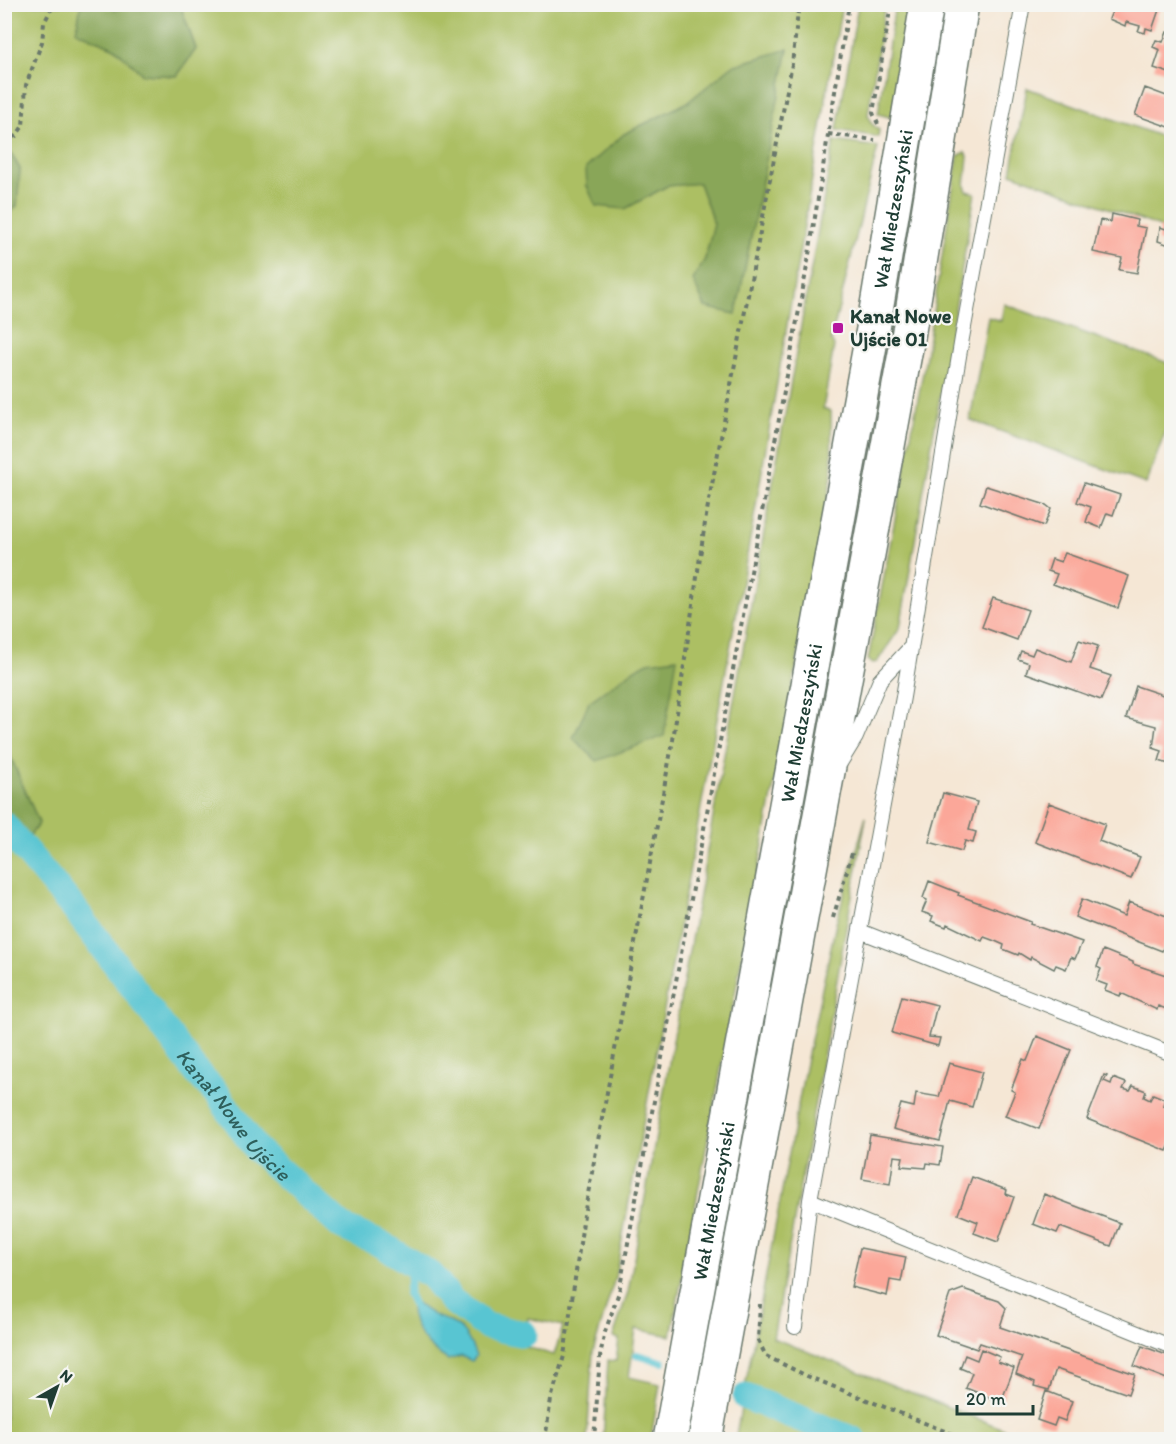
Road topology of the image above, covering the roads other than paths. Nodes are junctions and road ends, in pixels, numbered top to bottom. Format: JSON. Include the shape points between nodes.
{"nodes":[{"id":1,"x":927,"y":4,"type":"edge"},
{"id":2,"x":962,"y":4,"type":"edge"},
{"id":3,"x":1023,"y":4,"type":"edge"},
{"id":4,"x":909,"y":649,"type":"junction"},
{"id":5,"x":825,"y":788,"type":"junction"},
{"id":6,"x":860,"y":931,"type":"junction"},
{"id":7,"x":1172,"y":1054,"type":"edge"},
{"id":8,"x":810,"y":1200,"type":"junction"},
{"id":9,"x":795,"y":1327,"type":"dead end"},
{"id":10,"x":1172,"y":1347,"type":"edge"},
{"id":11,"x":670,"y":1440,"type":"edge"},
{"id":12,"x":705,"y":1440,"type":"edge"}],
"edges":[{"from":1,"to":11,"type":"main road","name":"Wał Miedzeszyński","via":[[873,329]]},
{"from":2,"to":5,"type":"main road","name":"Wał Miedzeszyński","via":[[908,337]]},
{"from":3,"to":4,"type":"lane"},
{"from":4,"to":5,"type":"lane","via":[[880,680],[856,737]]},
{"from":4,"to":6,"type":"lane"},
{"from":5,"to":12,"type":"main road","name":"Wał Miedzeszyński"},
{"from":6,"to":7,"type":"lane"},
{"from":6,"to":8,"type":"lane"},
{"from":8,"to":9,"type":"lane"},
{"from":8,"to":10,"type":"lane"}]}
